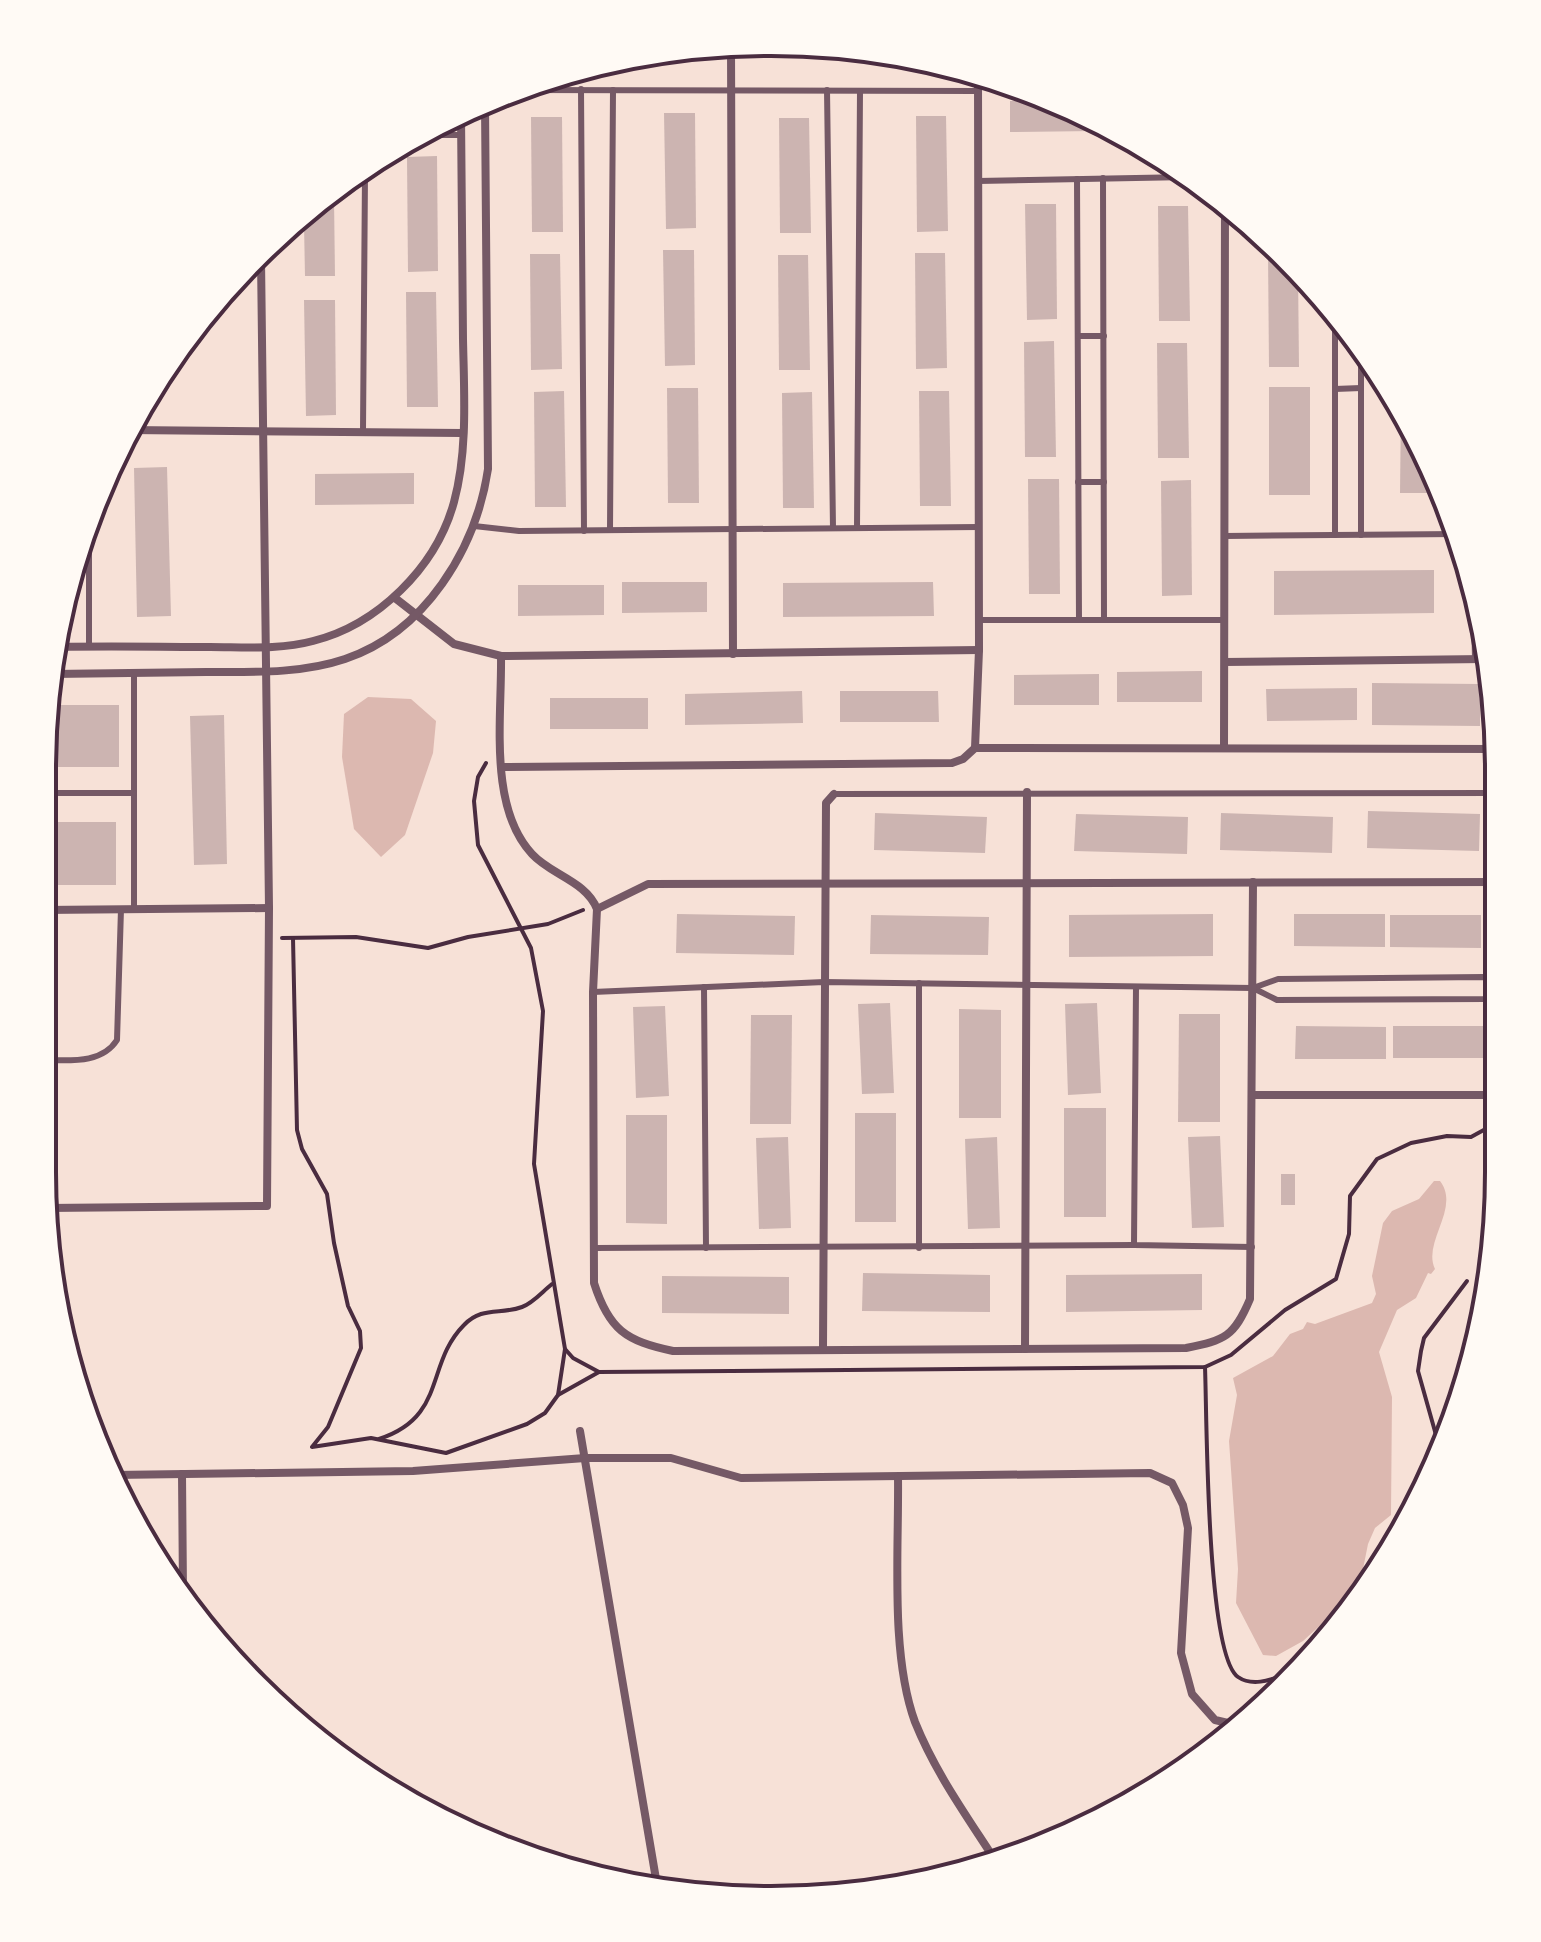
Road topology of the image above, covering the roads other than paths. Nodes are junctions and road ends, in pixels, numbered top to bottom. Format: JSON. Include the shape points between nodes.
{"nodes":[{"id":1,"x":731,"y":58,"type":"edge"},
{"id":2,"x":978,"y":87,"type":"edge"},
{"id":3,"x":556,"y":89,"type":"edge"},
{"id":4,"x":581,"y":89,"type":"junction"},
{"id":5,"x":613,"y":90,"type":"junction"},
{"id":6,"x":731,"y":90,"type":"junction"},
{"id":7,"x":827,"y":90,"type":"junction"},
{"id":8,"x":860,"y":91,"type":"junction"},
{"id":9,"x":978,"y":91,"type":"junction"},
{"id":10,"x":485,"y":115,"type":"edge"},
{"id":11,"x":461,"y":127,"type":"edge"},
{"id":12,"x":445,"y":135,"type":"edge"},
{"id":13,"x":461,"y":135,"type":"junction"},
{"id":14,"x":1169,"y":177,"type":"edge"},
{"id":15,"x":1103,"y":178,"type":"junction"},
{"id":16,"x":1077,"y":179,"type":"junction"},
{"id":17,"x":978,"y":181,"type":"junction"},
{"id":18,"x":365,"y":183,"type":"edge"},
{"id":19,"x":1225,"y":220,"type":"edge"},
{"id":20,"x":261,"y":269,"type":"edge"},
{"id":21,"x":1335,"y":333,"type":"edge"},
{"id":22,"x":1078,"y":336,"type":"junction"},
{"id":23,"x":1104,"y":336,"type":"junction"},
{"id":24,"x":1361,"y":369,"type":"edge"},
{"id":25,"x":1361,"y":388,"type":"junction"},
{"id":26,"x":1335,"y":389,"type":"junction"},
{"id":27,"x":264,"y":429,"type":"junction"},
{"id":28,"x":143,"y":430,"type":"edge"},
{"id":29,"x":363,"y":431,"type":"junction"},
{"id":30,"x":462,"y":433,"type":"junction"},
{"id":31,"x":1078,"y":482,"type":"junction"},
{"id":32,"x":1104,"y":482,"type":"junction"},
{"id":33,"x":474,"y":526,"type":"junction"},
{"id":34,"x":979,"y":527,"type":"junction"},
{"id":35,"x":833,"y":528,"type":"junction"},
{"id":36,"x":857,"y":528,"type":"junction"},
{"id":37,"x":732,"y":529,"type":"junction"},
{"id":38,"x":610,"y":530,"type":"junction"},
{"id":39,"x":584,"y":531,"type":"junction"},
{"id":40,"x":1445,"y":534,"type":"edge"},
{"id":41,"x":1335,"y":535,"type":"junction"},
{"id":42,"x":1361,"y":535,"type":"junction"},
{"id":43,"x":1225,"y":536,"type":"junction"},
{"id":44,"x":89,"y":557,"type":"edge"},
{"id":45,"x":395,"y":598,"type":"junction"},
{"id":46,"x":416,"y":615,"type":"junction"},
{"id":47,"x":979,"y":620,"type":"junction"},
{"id":48,"x":1079,"y":620,"type":"junction"},
{"id":49,"x":1104,"y":620,"type":"junction"},
{"id":50,"x":1225,"y":620,"type":"junction"},
{"id":51,"x":89,"y":646,"type":"junction"},
{"id":52,"x":67,"y":647,"type":"edge"},
{"id":53,"x":267,"y":647,"type":"junction"},
{"id":54,"x":979,"y":650,"type":"junction"},
{"id":55,"x":733,"y":654,"type":"junction"},
{"id":56,"x":501,"y":656,"type":"junction"},
{"id":57,"x":1476,"y":659,"type":"edge"},
{"id":58,"x":1225,"y":662,"type":"junction"},
{"id":59,"x":266,"y":672,"type":"junction"},
{"id":60,"x":134,"y":673,"type":"junction"},
{"id":61,"x":63,"y":674,"type":"edge"},
{"id":62,"x":1224,"y":747,"type":"junction"},
{"id":63,"x":975,"y":748,"type":"junction"},
{"id":64,"x":1484,"y":749,"type":"edge"},
{"id":65,"x":503,"y":767,"type":"junction"},
{"id":66,"x":1027,"y":792,"type":"junction"},
{"id":67,"x":56,"y":793,"type":"edge"},
{"id":68,"x":134,"y":793,"type":"junction"},
{"id":69,"x":1485,"y":793,"type":"edge"},
{"id":70,"x":834,"y":794,"type":"joint"},
{"id":71,"x":825,"y":882,"type":"junction"},
{"id":72,"x":1026,"y":882,"type":"junction"},
{"id":73,"x":1253,"y":882,"type":"junction"},
{"id":74,"x":1485,"y":882,"type":"edge"},
{"id":75,"x":269,"y":908,"type":"junction"},
{"id":76,"x":121,"y":909,"type":"junction"},
{"id":77,"x":134,"y":909,"type":"junction"},
{"id":78,"x":597,"y":909,"type":"junction"},
{"id":79,"x":56,"y":910,"type":"edge"},
{"id":80,"x":1485,"y":978,"type":"edge"},
{"id":81,"x":824,"y":982,"type":"junction"},
{"id":82,"x":919,"y":983,"type":"junction"},
{"id":83,"x":1025,"y":985,"type":"junction"},
{"id":84,"x":704,"y":987,"type":"junction"},
{"id":85,"x":1136,"y":987,"type":"junction"},
{"id":86,"x":1253,"y":988,"type":"junction"},
{"id":87,"x":593,"y":992,"type":"junction"},
{"id":88,"x":1485,"y":999,"type":"edge"},
{"id":89,"x":56,"y":1059,"type":"edge"},
{"id":90,"x":1252,"y":1095,"type":"junction"},
{"id":91,"x":1485,"y":1095,"type":"edge"},
{"id":92,"x":58,"y":1208,"type":"edge"},
{"id":93,"x":1134,"y":1245,"type":"junction"},
{"id":94,"x":1252,"y":1247,"type":"junction"},
{"id":95,"x":595,"y":1248,"type":"junction"},
{"id":96,"x":706,"y":1248,"type":"junction"},
{"id":97,"x":823,"y":1248,"type":"junction"},
{"id":98,"x":919,"y":1248,"type":"junction"},
{"id":99,"x":1027,"y":1248,"type":"junction"},
{"id":100,"x":823,"y":1348,"type":"junction"},
{"id":101,"x":1025,"y":1349,"type":"junction"},
{"id":102,"x":580,"y":1431,"type":"dead end"},
{"id":103,"x":585,"y":1458,"type":"junction"},
{"id":104,"x":182,"y":1474,"type":"junction"},
{"id":105,"x":124,"y":1475,"type":"edge"},
{"id":106,"x":898,"y":1477,"type":"junction"},
{"id":107,"x":183,"y":1577,"type":"edge"},
{"id":108,"x":1225,"y":1722,"type":"edge"},
{"id":109,"x":989,"y":1851,"type":"edge"},
{"id":110,"x":656,"y":1876,"type":"edge"}],
"edges":[{"from":1,"to":6,"type":"street"},
{"from":2,"to":9,"type":"street"},
{"from":3,"to":4,"type":"lane"},
{"from":4,"to":5,"type":"lane"},
{"from":4,"to":39,"type":"lane"},
{"from":5,"to":6,"type":"lane"},
{"from":5,"to":38,"type":"lane"},
{"from":6,"to":7,"type":"lane"},
{"from":6,"to":37,"type":"street"},
{"from":7,"to":8,"type":"lane"},
{"from":7,"to":35,"type":"lane"},
{"from":8,"to":9,"type":"lane"},
{"from":8,"to":36,"type":"lane"},
{"from":9,"to":17,"type":"street"},
{"from":10,"to":33,"type":"street","via":[[490,432],[483,506]]},
{"from":11,"to":13,"type":"street"},
{"from":12,"to":13,"type":"lane"},
{"from":13,"to":30,"type":"street"},
{"from":14,"to":15,"type":"lane"},
{"from":15,"to":16,"type":"lane"},
{"from":15,"to":23,"type":"lane"},
{"from":16,"to":17,"type":"lane"},
{"from":16,"to":22,"type":"lane"},
{"from":17,"to":34,"type":"street"},
{"from":18,"to":29,"type":"lane"},
{"from":19,"to":43,"type":"street"},
{"from":20,"to":27,"type":"street"},
{"from":21,"to":26,"type":"lane"},
{"from":22,"to":23,"type":"lane"},
{"from":22,"to":31,"type":"lane"},
{"from":23,"to":32,"type":"lane"},
{"from":24,"to":25,"type":"lane"},
{"from":25,"to":26,"type":"lane"},
{"from":25,"to":42,"type":"lane"},
{"from":26,"to":41,"type":"lane"},
{"from":27,"to":28,"type":"street"},
{"from":27,"to":29,"type":"street"},
{"from":27,"to":53,"type":"street"},
{"from":29,"to":30,"type":"street"},
{"from":30,"to":45,"type":"street","via":[[454,505],[423,563]]},
{"from":31,"to":32,"type":"lane"},
{"from":31,"to":48,"type":"lane"},
{"from":32,"to":49,"type":"lane"},
{"from":33,"to":39,"type":"lane"},
{"from":33,"to":46,"type":"street","via":[[444,582]]},
{"from":34,"to":36,"type":"lane"},
{"from":34,"to":47,"type":"street"},
{"from":35,"to":36,"type":"lane"},
{"from":35,"to":37,"type":"lane"},
{"from":37,"to":38,"type":"lane"},
{"from":37,"to":55,"type":"street"},
{"from":38,"to":39,"type":"lane"},
{"from":40,"to":42,"type":"lane"},
{"from":41,"to":42,"type":"lane"},
{"from":41,"to":43,"type":"lane"},
{"from":43,"to":50,"type":"street"},
{"from":44,"to":51,"type":"lane"},
{"from":45,"to":46,"type":"street"},
{"from":45,"to":53,"type":"street","via":[[339,634]]},
{"from":46,"to":56,"type":"street","via":[[454,644]]},
{"from":46,"to":59,"type":"street","via":[[364,652],[343,660]]},
{"from":47,"to":48,"type":"lane"},
{"from":47,"to":54,"type":"street"},
{"from":48,"to":49,"type":"lane"},
{"from":49,"to":50,"type":"lane"},
{"from":50,"to":58,"type":"street"},
{"from":51,"to":52,"type":"street"},
{"from":51,"to":53,"type":"street"},
{"from":53,"to":59,"type":"street"},
{"from":54,"to":55,"type":"street"},
{"from":54,"to":63,"type":"street"},
{"from":55,"to":56,"type":"street"},
{"from":56,"to":65,"type":"street"},
{"from":57,"to":58,"type":"street"},
{"from":58,"to":62,"type":"street"},
{"from":59,"to":60,"type":"street"},
{"from":59,"to":75,"type":"street"},
{"from":60,"to":61,"type":"street"},
{"from":60,"to":68,"type":"lane"},
{"from":62,"to":63,"type":"street"},
{"from":62,"to":64,"type":"street"},
{"from":63,"to":65,"type":"street","via":[[952,763]]},
{"from":65,"to":78,"type":"street","via":[[503,799],[513,829],[533,856],[592,896]]},
{"from":66,"to":69,"type":"lane"},
{"from":66,"to":70,"type":"lane"},
{"from":66,"to":72,"type":"street"},
{"from":67,"to":68,"type":"lane"},
{"from":68,"to":77,"type":"lane"},
{"from":70,"to":71,"type":"street","via":[[826,803]]},
{"from":71,"to":72,"type":"street"},
{"from":71,"to":78,"type":"street","via":[[648,884]]},
{"from":71,"to":81,"type":"street"},
{"from":72,"to":73,"type":"street"},
{"from":72,"to":83,"type":"street"},
{"from":73,"to":74,"type":"street"},
{"from":73,"to":86,"type":"street"},
{"from":75,"to":77,"type":"street"},
{"from":75,"to":92,"type":"street","via":[[267,1206]]},
{"from":76,"to":77,"type":"street"},
{"from":76,"to":79,"type":"street"},
{"from":76,"to":89,"type":"lane","via":[[117,1040],[95,1058]]},
{"from":78,"to":87,"type":"street"},
{"from":80,"to":86,"type":"lane","via":[[1278,979]]},
{"from":81,"to":82,"type":"lane"},
{"from":81,"to":84,"type":"lane"},
{"from":81,"to":97,"type":"street"},
{"from":82,"to":83,"type":"lane"},
{"from":82,"to":98,"type":"lane"},
{"from":83,"to":85,"type":"lane"},
{"from":83,"to":99,"type":"street"},
{"from":84,"to":87,"type":"lane"},
{"from":84,"to":96,"type":"lane"},
{"from":85,"to":86,"type":"lane"},
{"from":85,"to":93,"type":"lane"},
{"from":86,"to":88,"type":"lane","via":[[1277,1000]]},
{"from":86,"to":90,"type":"street"},
{"from":87,"to":95,"type":"street"},
{"from":90,"to":91,"type":"street"},
{"from":90,"to":94,"type":"street"},
{"from":93,"to":94,"type":"lane"},
{"from":93,"to":99,"type":"lane"},
{"from":94,"to":101,"type":"street","via":[[1250,1299],[1239,1324],[1216,1342],[1186,1348]]},
{"from":95,"to":96,"type":"lane"},
{"from":95,"to":100,"type":"street","via":[[594,1283],[600,1303],[616,1327],[644,1345],[673,1351]]},
{"from":96,"to":97,"type":"lane"},
{"from":97,"to":98,"type":"lane"},
{"from":97,"to":100,"type":"street"},
{"from":98,"to":99,"type":"lane"},
{"from":99,"to":101,"type":"street"},
{"from":100,"to":101,"type":"street"},
{"from":102,"to":103,"type":"street"},
{"from":103,"to":104,"type":"street","via":[[413,1471]]},
{"from":103,"to":106,"type":"street","via":[[671,1458],[741,1478]]},
{"from":103,"to":110,"type":"street"},
{"from":104,"to":105,"type":"street"},
{"from":104,"to":107,"type":"street"},
{"from":106,"to":108,"type":"street","via":[[1150,1473],[1172,1483],[1188,1528],[1181,1653],[1192,1694],[1215,1720]]},
{"from":106,"to":109,"type":"street","via":[[901,1665],[914,1720],[937,1769]]}]}
